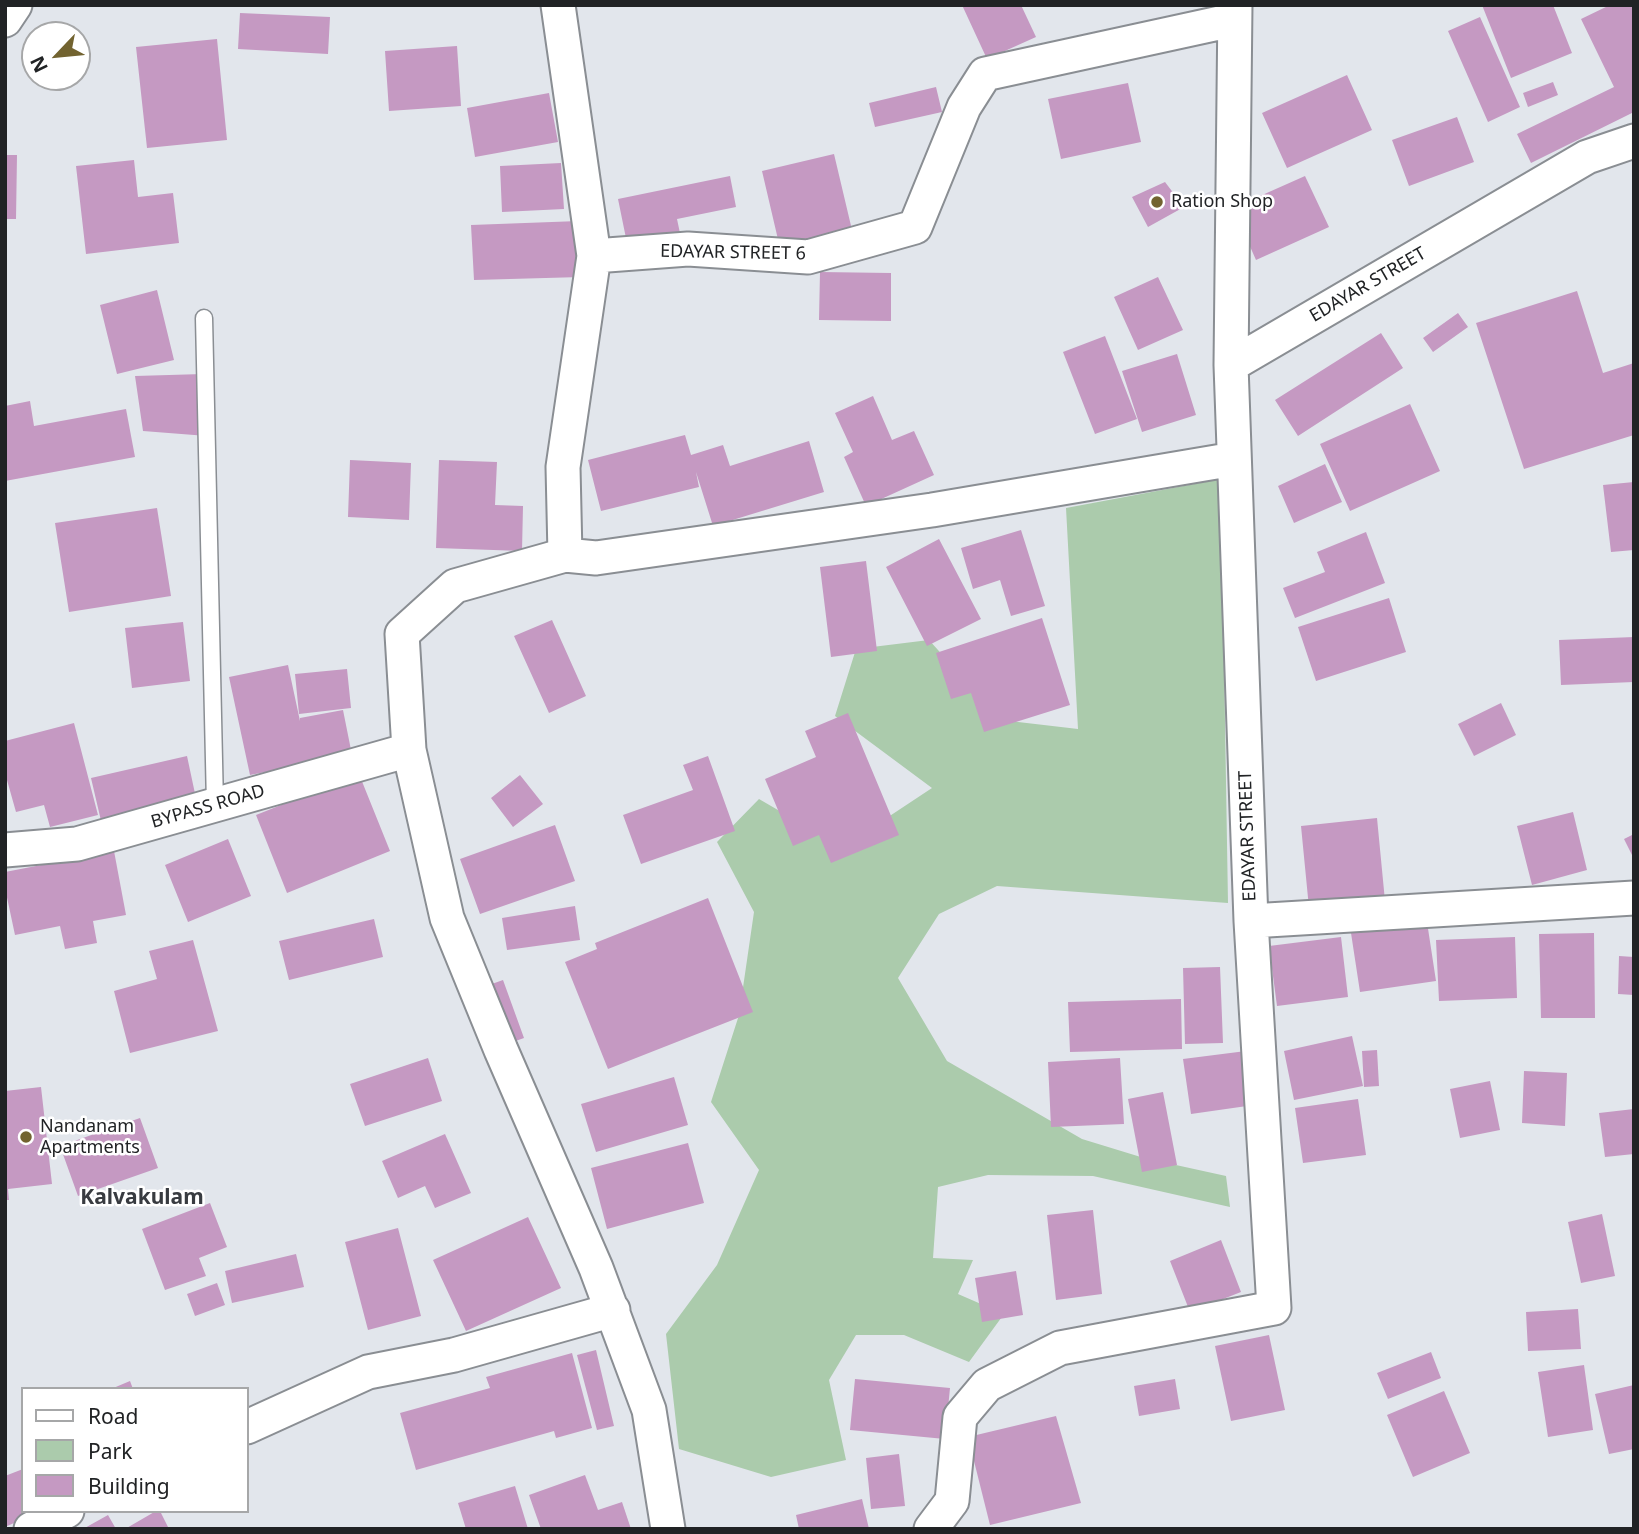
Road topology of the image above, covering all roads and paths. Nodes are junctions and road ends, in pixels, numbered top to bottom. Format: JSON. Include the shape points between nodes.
{"nodes":[{"id":1,"x":15,"y":5,"type":"edge"},
{"id":2,"x":558,"y":5,"type":"edge"},
{"id":3,"x":1234,"y":13,"type":"edge"},
{"id":4,"x":5,"y":20,"type":"edge"},
{"id":5,"x":1634,"y":141,"type":"edge"},
{"id":6,"x":594,"y":256,"type":"junction"},
{"id":7,"x":204,"y":318,"type":"dead end"},
{"id":8,"x":1231,"y":365,"type":"junction"},
{"id":9,"x":1234,"y":459,"type":"junction"},
{"id":10,"x":565,"y":555,"type":"junction"},
{"id":11,"x":409,"y":750,"type":"junction"},
{"id":12,"x":215,"y":805,"type":"junction"},
{"id":13,"x":5,"y":850,"type":"edge"},
{"id":14,"x":1634,"y":898,"type":"edge"},
{"id":15,"x":1251,"y":921,"type":"junction"},
{"id":16,"x":612,"y":1310,"type":"junction"},
{"id":17,"x":248,"y":1427,"type":"edge"},
{"id":18,"x":62,"y":1513,"type":"edge"},
{"id":19,"x":31,"y":1529,"type":"edge"},
{"id":20,"x":668,"y":1529,"type":"edge"},
{"id":21,"x":931,"y":1529,"type":"edge"}],
"edges":[{"from":1,"to":4,"type":"street"},
{"from":2,"to":6,"type":"street"},
{"from":3,"to":6,"type":"street","name":"EDAYAR STREET 6","via":[[985,74],[964,107],[915,227],[808,257],[688,249]]},
{"from":3,"to":8,"type":"street"},
{"from":5,"to":8,"type":"street","name":"EDAYAR STREET","via":[[1587,158]]},
{"from":6,"to":10,"type":"street","via":[[563,467]]},
{"from":7,"to":12,"type":"lane"},
{"from":8,"to":9,"type":"street","name":"EDAYAR STREET"},
{"from":9,"to":10,"type":"street","via":[[932,510],[596,558]]},
{"from":9,"to":15,"type":"street","name":"EDAYAR STREET"},
{"from":10,"to":11,"type":"street","via":[[455,586],[402,634]]},
{"from":11,"to":12,"type":"street","name":"BYPASS ROAD"},
{"from":11,"to":16,"type":"street","via":[[447,918]]},
{"from":12,"to":13,"type":"street","name":"BYPASS ROAD","via":[[76,844]]},
{"from":14,"to":15,"type":"street"},
{"from":15,"to":21,"type":"street","name":"EDAYAR STREET","via":[[1274,1308],[1060,1348],[987,1385],[960,1417],[952,1501]]},
{"from":16,"to":17,"type":"street","via":[[454,1355],[368,1372]]},
{"from":16,"to":20,"type":"street","via":[[649,1410]]},
{"from":18,"to":19,"type":"street"}]}
